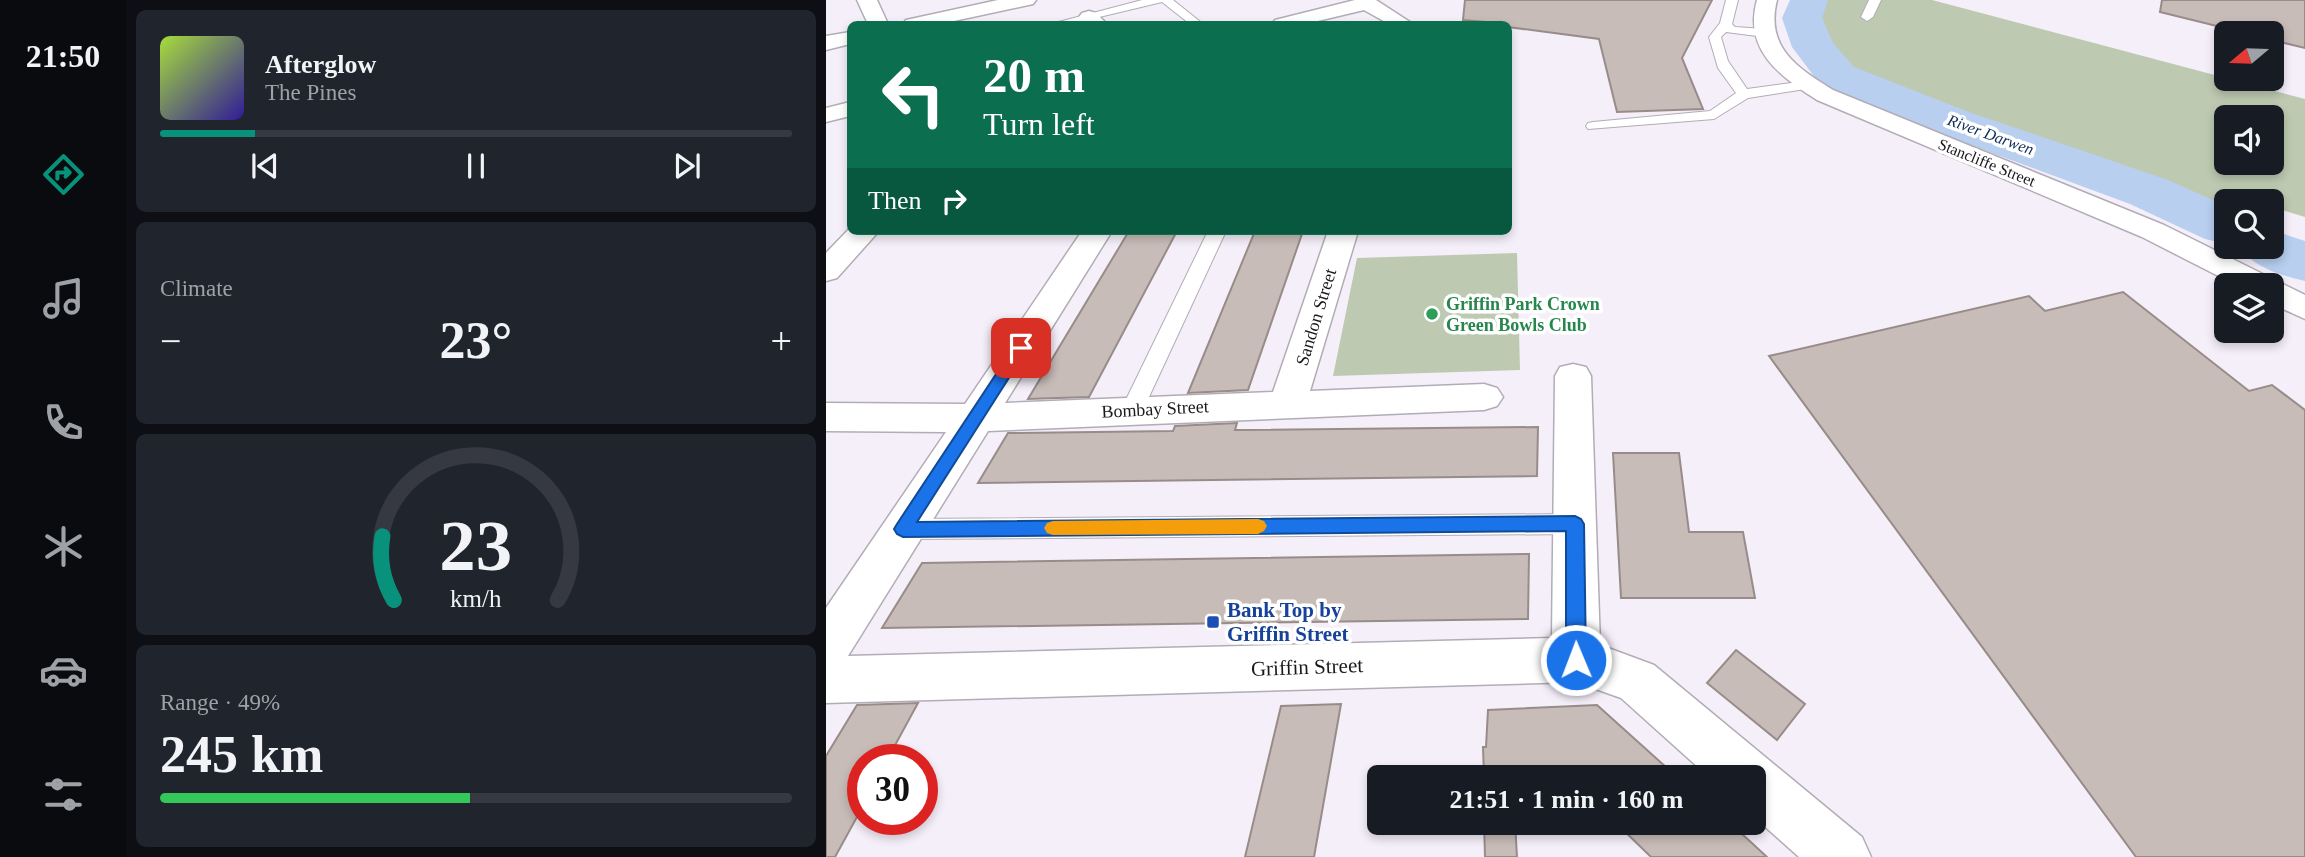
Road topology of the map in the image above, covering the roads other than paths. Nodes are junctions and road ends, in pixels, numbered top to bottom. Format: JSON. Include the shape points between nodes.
{"nodes":[{"id":1,"x":867,"y":0,"type":"edge"},
{"id":2,"x":1026,"y":0,"type":"edge"},
{"id":3,"x":1157,"y":0,"type":"edge"},
{"id":4,"x":1166,"y":0,"type":"edge"},
{"id":5,"x":1732,"y":0,"type":"edge"},
{"id":6,"x":1768,"y":0,"type":"edge"},
{"id":7,"x":1875,"y":0,"type":"edge"},
{"id":8,"x":1867,"y":17,"type":"dead end"},
{"id":9,"x":877,"y":21,"type":"edge"},
{"id":10,"x":927,"y":21,"type":"edge"},
{"id":11,"x":1093,"y":21,"type":"edge"},
{"id":12,"x":1193,"y":21,"type":"edge"},
{"id":13,"x":1295,"y":21,"type":"edge"},
{"id":14,"x":1398,"y":21,"type":"edge"},
{"id":15,"x":1726,"y":24,"type":"junction"},
{"id":16,"x":1765,"y":33,"type":"junction"},
{"id":17,"x":847,"y":39,"type":"edge"},
{"id":18,"x":826,"y":43,"type":"edge"},
{"id":19,"x":1807,"y":85,"type":"junction"},
{"id":20,"x":1744,"y":94,"type":"junction"},
{"id":21,"x":847,"y":110,"type":"edge"},
{"id":22,"x":826,"y":115,"type":"edge"},
{"id":23,"x":1593,"y":126,"type":"dead end"},
{"id":24,"x":860,"y":235,"type":"edge"},
{"id":25,"x":1094,"y":235,"type":"edge"},
{"id":26,"x":1215,"y":235,"type":"edge"},
{"id":27,"x":1342,"y":235,"type":"edge"},
{"id":28,"x":826,"y":271,"type":"edge"},
{"id":29,"x":2236,"y":273,"type":"edge"},
{"id":30,"x":2284,"y":297,"type":"edge"},
{"id":31,"x":2305,"y":308,"type":"edge"},
{"id":32,"x":1573,"y":376,"type":"dead end"},
{"id":33,"x":1484,"y":397,"type":"dead end"},
{"id":34,"x":1289,"y":403,"type":"junction"},
{"id":35,"x":1132,"y":411,"type":"junction"},
{"id":36,"x":826,"y":417,"type":"edge"},
{"id":37,"x":975,"y":418,"type":"junction"},
{"id":38,"x":1575,"y":524,"type":"junction"},
{"id":39,"x":903,"y":529,"type":"junction"},
{"id":40,"x":826,"y":649,"type":"edge"},
{"id":41,"x":1576,"y":660,"type":"junction"},
{"id":42,"x":826,"y":680,"type":"edge"},
{"id":43,"x":1735,"y":765,"type":"edge"},
{"id":44,"x":1766,"y":791,"type":"edge"},
{"id":45,"x":1842,"y":857,"type":"edge"}],
"edges":[{"from":1,"to":9,"type":"street"},
{"from":2,"to":10,"type":"street"},
{"from":3,"to":11,"type":"lane"},
{"from":4,"to":12,"type":"lane"},
{"from":5,"to":15,"type":"lane"},
{"from":6,"to":16,"type":"street","via":[[1762,18]]},
{"from":7,"to":8,"type":"lane"},
{"from":13,"to":14,"type":"street","via":[[1367,3]]},
{"from":15,"to":16,"type":"lane","via":[[1739,32]]},
{"from":15,"to":20,"type":"lane","via":[[1715,37],[1717,53],[1727,75]]},
{"from":16,"to":19,"type":"street","name":"Stancliffe Street","via":[[1779,61]]},
{"from":17,"to":18,"type":"street"},
{"from":19,"to":20,"type":"lane"},
{"from":19,"to":29,"type":"street","name":"Stancliffe Street","via":[[2153,231]]},
{"from":20,"to":23,"type":"lane","via":[[1714,115]]},
{"from":21,"to":22,"type":"street"},
{"from":24,"to":28,"type":"street"},
{"from":25,"to":37,"type":"street"},
{"from":26,"to":35,"type":"lane"},
{"from":27,"to":34,"type":"street","name":"Sandon Street"},
{"from":30,"to":31,"type":"street"},
{"from":32,"to":38,"type":"street"},
{"from":33,"to":34,"type":"street","name":"Bombay Street"},
{"from":34,"to":35,"type":"street","name":"Bombay Street"},
{"from":35,"to":37,"type":"street","name":"Bombay Street"},
{"from":36,"to":37,"type":"street","name":"Bombay Street"},
{"from":37,"to":39,"type":"street"},
{"from":38,"to":39,"type":"lane"},
{"from":38,"to":41,"type":"street"},
{"from":39,"to":40,"type":"street"},
{"from":41,"to":42,"type":"street","name":"Griffin Street"},
{"from":41,"to":43,"type":"street","name":"Griffin Street","via":[[1636,681]]},
{"from":44,"to":45,"type":"street"}]}
